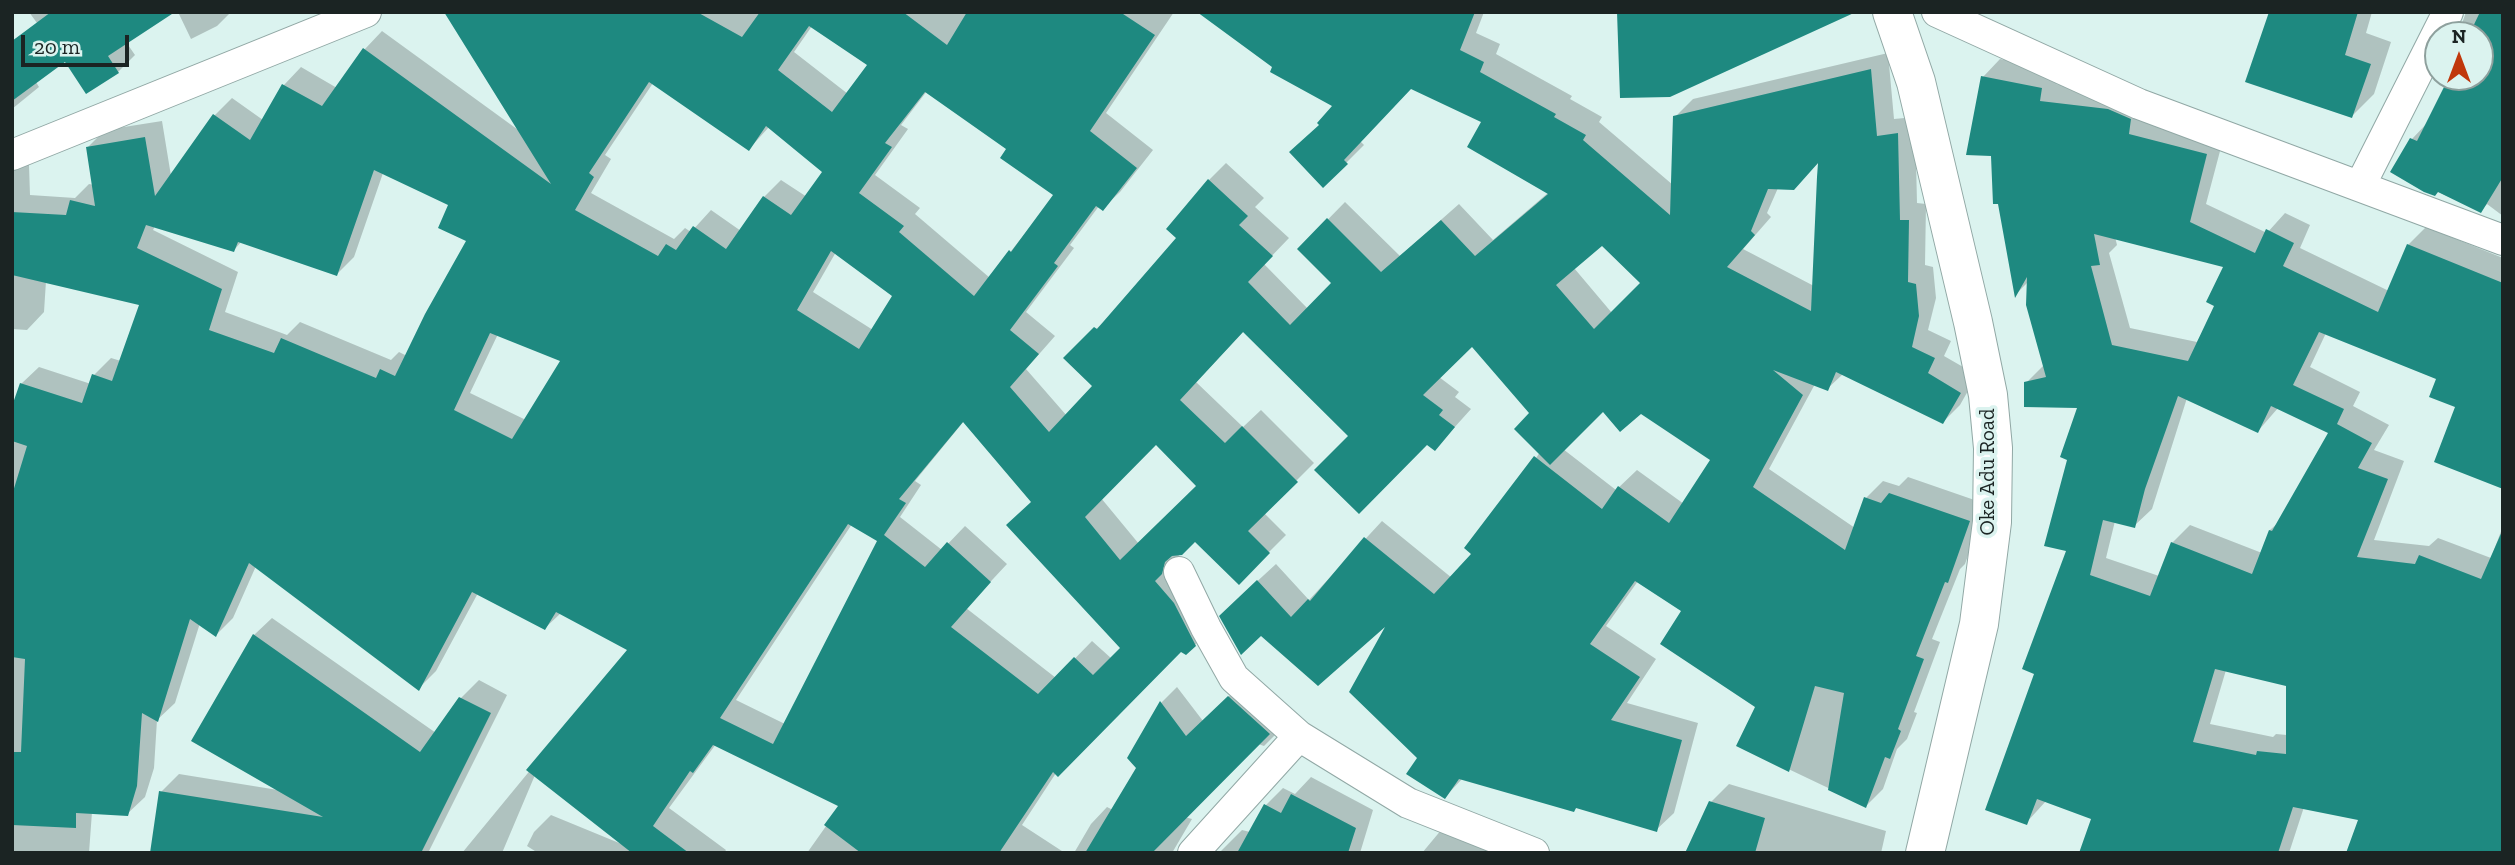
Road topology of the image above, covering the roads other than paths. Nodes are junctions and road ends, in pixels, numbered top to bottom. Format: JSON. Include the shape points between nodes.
{"nodes":[{"id":1,"x":366,"y":12,"type":"edge"},
{"id":2,"x":1892,"y":12,"type":"edge"},
{"id":3,"x":1937,"y":12,"type":"edge"},
{"id":4,"x":2448,"y":12,"type":"edge"},
{"id":5,"x":12,"y":155,"type":"edge"},
{"id":6,"x":2360,"y":186,"type":"junction"},
{"id":7,"x":2503,"y":240,"type":"edge"},
{"id":8,"x":1179,"y":572,"type":"dead end"},
{"id":9,"x":1299,"y":736,"type":"junction"},
{"id":10,"x":1193,"y":853,"type":"edge"},
{"id":11,"x":1534,"y":853,"type":"edge"},
{"id":12,"x":1925,"y":853,"type":"edge"}],
"edges":[{"from":1,"to":5,"type":"street"},
{"from":2,"to":12,"type":"street","name":"Oke Adu Road","via":[[1916,82],[1973,322],[1993,448],[1992,522],[1979,624]]},
{"from":3,"to":6,"type":"street","via":[[2139,104]]},
{"from":4,"to":6,"type":"street"},
{"from":6,"to":7,"type":"street"},
{"from":8,"to":9,"type":"street","via":[[1234,678]]},
{"from":9,"to":10,"type":"street"},
{"from":9,"to":11,"type":"street","via":[[1408,803]]}]}
